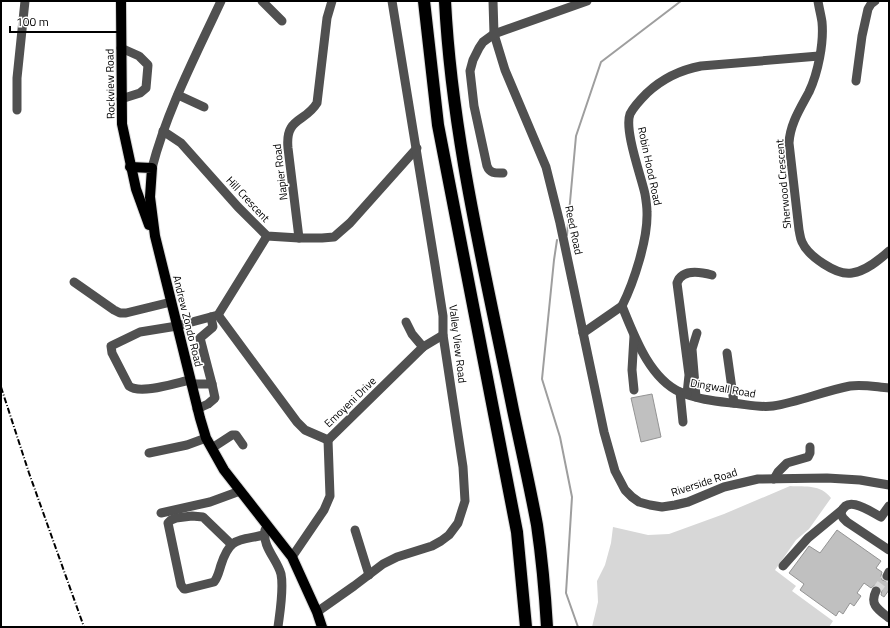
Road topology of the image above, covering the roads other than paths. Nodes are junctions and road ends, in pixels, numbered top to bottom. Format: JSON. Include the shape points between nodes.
{"nodes":[{"id":1,"x":24,"y":1,"type":"edge"},
{"id":2,"x":121,"y":1,"type":"edge"},
{"id":3,"x":221,"y":1,"type":"edge"},
{"id":4,"x":262,"y":1,"type":"edge"},
{"id":5,"x":332,"y":1,"type":"edge"},
{"id":6,"x":392,"y":1,"type":"edge"},
{"id":7,"x":424,"y":1,"type":"edge"},
{"id":8,"x":445,"y":1,"type":"edge"},
{"id":9,"x":493,"y":1,"type":"edge"},
{"id":10,"x":587,"y":1,"type":"edge"},
{"id":11,"x":818,"y":1,"type":"edge"},
{"id":12,"x":875,"y":1,"type":"edge"},
{"id":13,"x":282,"y":20,"type":"dead end"},
{"id":14,"x":494,"y":34,"type":"junction"},
{"id":15,"x":121,"y":48,"type":"junction"},
{"id":16,"x":820,"y":56,"type":"junction"},
{"id":17,"x":856,"y":81,"type":"dead end"},
{"id":18,"x":178,"y":95,"type":"junction"},
{"id":19,"x":121,"y":99,"type":"junction"},
{"id":20,"x":204,"y":107,"type":"dead end"},
{"id":21,"x":17,"y":110,"type":"dead end"},
{"id":22,"x":163,"y":131,"type":"junction"},
{"id":23,"x":417,"y":148,"type":"junction"},
{"id":24,"x":130,"y":167,"type":"junction"},
{"id":25,"x":152,"y":168,"type":"junction"},
{"id":26,"x":503,"y":173,"type":"dead end"},
{"id":27,"x":155,"y":236,"type":"junction"},
{"id":28,"x":267,"y":236,"type":"junction"},
{"id":29,"x":299,"y":238,"type":"junction"},
{"id":30,"x":889,"y":251,"type":"edge"},
{"id":31,"x":712,"y":275,"type":"dead end"},
{"id":32,"x":74,"y":282,"type":"dead end"},
{"id":33,"x":171,"y":302,"type":"junction"},
{"id":34,"x":622,"y":306,"type":"junction"},
{"id":35,"x":215,"y":316,"type":"junction"},
{"id":36,"x":406,"y":322,"type":"dead end"},
{"id":37,"x":177,"y":326,"type":"junction"},
{"id":38,"x":583,"y":333,"type":"junction"},
{"id":39,"x":697,"y":333,"type":"dead end"},
{"id":40,"x":444,"y":335,"type":"junction"},
{"id":41,"x":634,"y":336,"type":"junction"},
{"id":42,"x":423,"y":347,"type":"junction"},
{"id":43,"x":727,"y":353,"type":"dead end"},
{"id":44,"x":191,"y":382,"type":"junction"},
{"id":45,"x":212,"y":384,"type":"junction"},
{"id":46,"x":889,"y":388,"type":"edge"},
{"id":47,"x":634,"y":390,"type":"dead end"},
{"id":48,"x":688,"y":394,"type":"junction"},
{"id":49,"x":734,"y":403,"type":"junction"},
{"id":50,"x":198,"y":409,"type":"junction"},
{"id":51,"x":683,"y":422,"type":"dead end"},
{"id":52,"x":206,"y":438,"type":"junction"},
{"id":53,"x":328,"y":440,"type":"junction"},
{"id":54,"x":244,"y":445,"type":"dead end"},
{"id":55,"x":810,"y":447,"type":"dead end"},
{"id":56,"x":212,"y":448,"type":"junction"},
{"id":57,"x":149,"y":453,"type":"dead end"},
{"id":58,"x":615,"y":471,"type":"joint"},
{"id":59,"x":774,"y":479,"type":"junction"},
{"id":60,"x":889,"y":485,"type":"edge"},
{"id":61,"x":240,"y":491,"type":"junction"},
{"id":62,"x":889,"y":506,"type":"edge"},
{"id":63,"x":842,"y":510,"type":"junction"},
{"id":64,"x":160,"y":513,"type":"dead end"},
{"id":65,"x":885,"y":520,"type":"edge"},
{"id":66,"x":265,"y":530,"type":"junction"},
{"id":67,"x":355,"y":530,"type":"dead end"},
{"id":68,"x":231,"y":544,"type":"junction"},
{"id":69,"x":889,"y":550,"type":"edge"},
{"id":70,"x":292,"y":557,"type":"junction"},
{"id":71,"x":783,"y":566,"type":"dead end"},
{"id":72,"x":369,"y":574,"type":"junction"},
{"id":73,"x":876,"y":591,"type":"tunnel mouth"},
{"id":74,"x":317,"y":612,"type":"junction"},
{"id":75,"x":889,"y":618,"type":"edge"},
{"id":76,"x":547,"y":624,"type":"edge"},
{"id":77,"x":525,"y":625,"type":"edge"},
{"id":78,"x":278,"y":627,"type":"edge"},
{"id":79,"x":322,"y":627,"type":"edge"}],
"edges":[{"from":1,"to":21,"type":"street","via":[[17,78]]},
{"from":2,"to":15,"type":"main road","name":"Rockview Road"},
{"from":3,"to":18,"type":"street","name":"Andrew Zondo Road"},
{"from":4,"to":13,"type":"street"},
{"from":5,"to":29,"type":"street","name":"Napier Road","via":[[327,18],[317,103],[296,122],[288,135]]},
{"from":6,"to":23,"type":"street","name":"Valley View Road"},
{"from":7,"to":77,"type":"highway","via":[[438,125],[517,532]]},
{"from":8,"to":76,"type":"highway","via":[[457,124],[536,524]]},
{"from":9,"to":14,"type":"street","name":"Reed Road"},
{"from":10,"to":14,"type":"street"},
{"from":11,"to":16,"type":"street","name":"Sherwood Crescent","via":[[822,23]]},
{"from":12,"to":17,"type":"street","via":[[868,9]]},
{"from":14,"to":26,"type":"street","via":[[483,42],[475,55],[470,76],[488,170]]},
{"from":14,"to":38,"type":"street","name":"Reed Road","via":[[505,70],[546,167]]},
{"from":15,"to":19,"type":"main road","name":"Rockview Road"},
{"from":15,"to":19,"type":"street","via":[[139,56],[148,65],[146,88],[140,93]]},
{"from":16,"to":30,"type":"street","name":"Sherwood Crescent","via":[[815,77],[792,124],[789,144],[802,242],[817,260],[840,272],[851,273],[861,270]]},
{"from":16,"to":34,"type":"street","name":"Robin Hood Road","via":[[686,69],[664,79],[636,105],[629,122],[645,195],[647,222],[634,278]]},
{"from":18,"to":20,"type":"street"},
{"from":18,"to":22,"type":"street","name":"Andrew Zondo Road"},
{"from":19,"to":24,"type":"main road","name":"Rockview Road","via":[[122,124]]},
{"from":22,"to":25,"type":"street","name":"Andrew Zondo Road"},
{"from":22,"to":28,"type":"street","name":"Hill Crescent","via":[[181,143]]},
{"from":23,"to":29,"type":"street","name":"Hill Crescent","via":[[338,234],[329,238]]},
{"from":23,"to":40,"type":"street","name":"Valley View Road"},
{"from":24,"to":25,"type":"main road"},
{"from":24,"to":27,"type":"main road","name":"Rockview Road","via":[[139,200]]},
{"from":25,"to":27,"type":"main road","name":"Andrew Zondo Road","via":[[150,197]]},
{"from":27,"to":33,"type":"main road","name":"Andrew Zondo Road"},
{"from":28,"to":29,"type":"street","name":"Hill Crescent"},
{"from":28,"to":35,"type":"street"},
{"from":31,"to":48,"type":"street","via":[[697,272],[686,274],[681,276],[677,283],[689,375]]},
{"from":32,"to":33,"type":"street","via":[[120,313]]},
{"from":33,"to":37,"type":"main road","name":"Andrew Zondo Road"},
{"from":34,"to":38,"type":"street"},
{"from":34,"to":41,"type":"street","name":"Dingwall Road"},
{"from":35,"to":37,"type":"street"},
{"from":35,"to":45,"type":"street","via":[[213,327],[200,338]]},
{"from":35,"to":53,"type":"street","name":"Emoyeni Drive","via":[[297,422],[305,430]]},
{"from":36,"to":42,"type":"street"},
{"from":37,"to":44,"type":"main road","name":"Andrew Zondo Road"},
{"from":37,"to":44,"type":"street","via":[[140,332],[114,344],[110,350],[129,386],[134,389]]},
{"from":38,"to":58,"type":"street","name":"Reed Road"},
{"from":39,"to":48,"type":"street","via":[[692,348]]},
{"from":40,"to":42,"type":"street","name":"Emoyeni Drive"},
{"from":40,"to":72,"type":"street","name":"Valley View Road","via":[[463,467],[463,510],[456,528],[441,541],[390,560]]},
{"from":41,"to":47,"type":"street"},
{"from":41,"to":48,"type":"street","name":"Dingwall Road","via":[[660,377],[666,383]]},
{"from":42,"to":53,"type":"street","name":"Emoyeni Drive"},
{"from":43,"to":49,"type":"street"},
{"from":44,"to":45,"type":"street"},
{"from":44,"to":50,"type":"main road","name":"Andrew Zondo Road"},
{"from":45,"to":50,"type":"street","via":[[213,401]]},
{"from":46,"to":49,"type":"street","name":"Dingwall Road","via":[[851,386],[773,406]]},
{"from":48,"to":49,"type":"street","name":"Dingwall Road"},
{"from":48,"to":51,"type":"street"},
{"from":50,"to":52,"type":"main road","name":"Andrew Zondo Road"},
{"from":52,"to":56,"type":"main road","name":"Andrew Zondo Road"},
{"from":52,"to":57,"type":"street"},
{"from":53,"to":70,"type":"street","via":[[329,501]]},
{"from":54,"to":56,"type":"street","via":[[238,436],[232,435]]},
{"from":55,"to":59,"type":"street","via":[[808,457],[786,463]]},
{"from":56,"to":61,"type":"main road","name":"Andrew Zondo Road"},
{"from":58,"to":59,"type":"street","name":"Riverside Road","via":[[632,497],[639,502],[662,506],[688,502],[743,482]]},
{"from":59,"to":60,"type":"street","name":"Riverside Road","via":[[827,478]]},
{"from":61,"to":64,"type":"street","via":[[210,502]]},
{"from":61,"to":66,"type":"main road","name":"Andrew Zondo Road"},
{"from":62,"to":65,"type":"street"},
{"from":63,"to":65,"type":"street","via":[[846,506],[856,504]]},
{"from":63,"to":69,"type":"street","via":[[842,516],[846,521]]},
{"from":63,"to":71,"type":"street","via":[[808,538]]},
{"from":66,"to":68,"type":"street"},
{"from":66,"to":70,"type":"main road","name":"Andrew Zondo Road"},
{"from":66,"to":78,"type":"street","via":[[266,543],[281,574]]},
{"from":67,"to":72,"type":"street"},
{"from":68,"to":68,"type":"street","via":[[225,552],[214,582],[184,589],[168,523],[176,518],[204,517]]},
{"from":70,"to":74,"type":"main road","name":"Andrew Zondo Road"},
{"from":72,"to":74,"type":"street","name":"Valley View Road"},
{"from":73,"to":75,"type":"street","via":[[873,598],[875,606]]},
{"from":74,"to":79,"type":"main road","name":"Andrew Zondo Road"}]}
